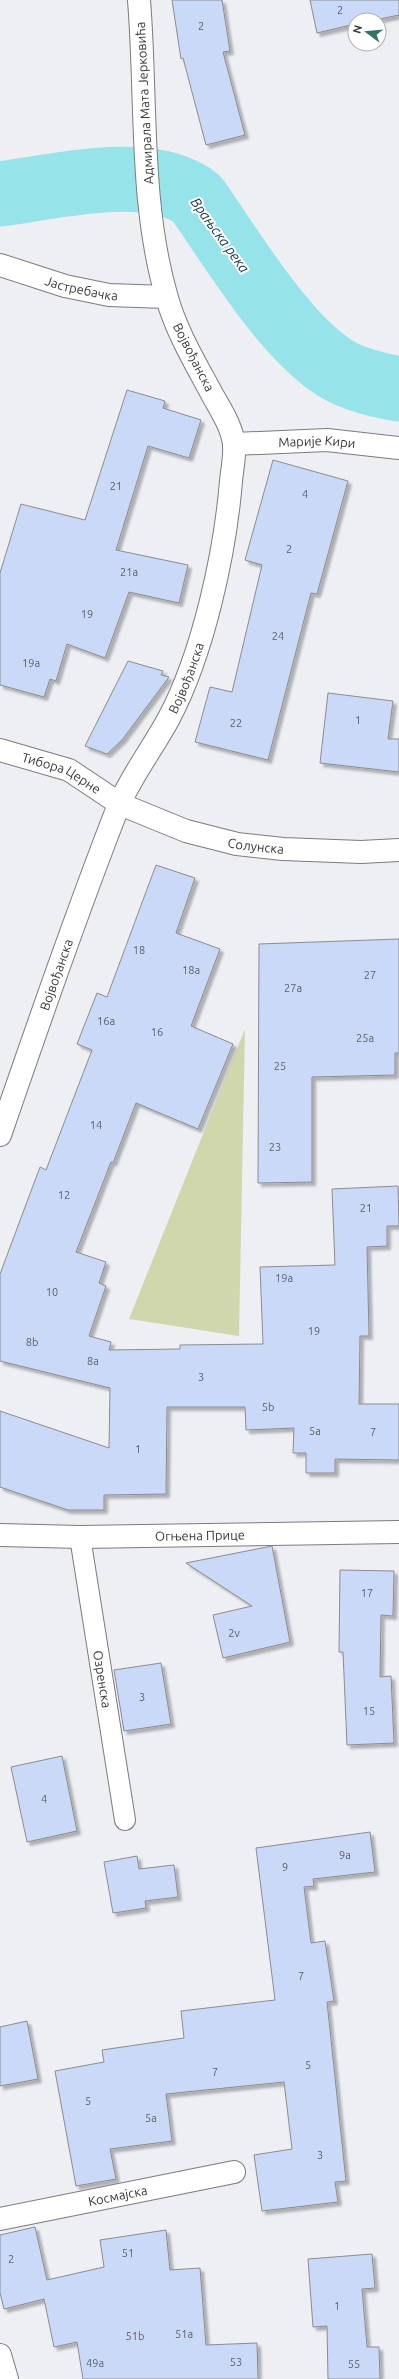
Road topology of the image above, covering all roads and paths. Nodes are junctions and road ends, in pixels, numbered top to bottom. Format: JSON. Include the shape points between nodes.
{"nodes":[{"id":1,"x":139,"y":0,"type":"edge"},
{"id":2,"x":150,"y":207,"type":"joint"},
{"id":3,"x":0,"y":265,"type":"edge"},
{"id":4,"x":166,"y":297,"type":"junction"},
{"id":5,"x":234,"y":444,"type":"junction"},
{"id":6,"x":399,"y":448,"type":"edge"},
{"id":7,"x":0,"y":750,"type":"edge"},
{"id":8,"x":120,"y":804,"type":"junction"},
{"id":9,"x":399,"y":850,"type":"edge"},
{"id":10,"x":0,"y":1135,"type":"edge"},
{"id":11,"x":399,"y":1532,"type":"edge"},
{"id":12,"x":0,"y":1535,"type":"edge"},
{"id":13,"x":80,"y":1537,"type":"junction"},
{"id":14,"x":125,"y":1820,"type":"dead end"},
{"id":15,"x":234,"y":2172,"type":"dead end"},
{"id":16,"x":0,"y":2219,"type":"edge"},
{"id":17,"x":0,"y":2355,"type":"edge"},
{"id":18,"x":7,"y":2379,"type":"edge"}],
"edges":[{"from":1,"to":2,"type":"street","name":"Адмирала Мата Јерковића"},
{"from":2,"to":4,"type":"street","name":"Војвођанска"},
{"from":3,"to":4,"type":"street","name":"Јастребачка","via":[[65,286],[102,293]]},
{"from":4,"to":5,"type":"street","name":"Војвођанска","via":[[179,332],[224,416]]},
{"from":5,"to":6,"type":"street","name":"Марије Кири","via":[[327,440]]},
{"from":5,"to":8,"type":"street","name":"Војвођанска","via":[[225,534],[196,656],[170,716]]},
{"from":7,"to":8,"type":"street","name":"Тибора Церне","via":[[69,770]]},
{"from":8,"to":9,"type":"street","name":"Солунска","via":[[186,832],[237,844],[283,849],[361,852]]},
{"from":8,"to":10,"type":"street","name":"Војвођанска"},
{"from":11,"to":13,"type":"street","name":"Огњена Прице"},
{"from":12,"to":13,"type":"street","name":"Огњена Прице"},
{"from":13,"to":14,"type":"lane","name":"Озренска"},
{"from":15,"to":16,"type":"street","name":"Космајска"},
{"from":17,"to":18,"type":"street"}]}
